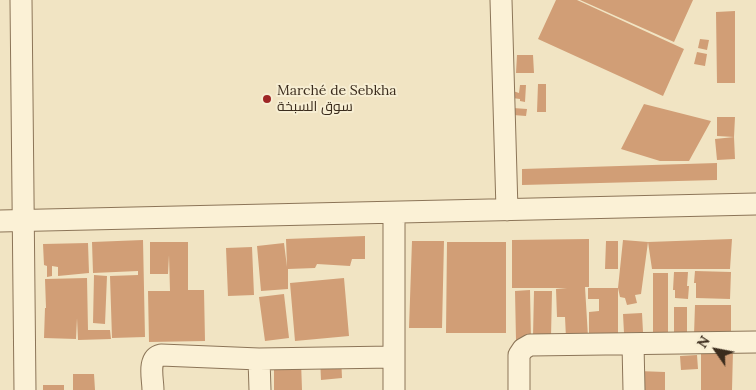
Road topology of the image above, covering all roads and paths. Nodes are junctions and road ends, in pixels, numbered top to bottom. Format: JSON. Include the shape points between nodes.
{"nodes":[{"id":1,"x":21,"y":0,"type":"edge"},
{"id":2,"x":501,"y":0,"type":"edge"},
{"id":3,"x":756,"y":204,"type":"edge"},
{"id":4,"x":507,"y":210,"type":"junction"},
{"id":5,"x":394,"y":213,"type":"junction"},
{"id":6,"x":23,"y":221,"type":"junction"},
{"id":7,"x":0,"y":222,"type":"edge"},
{"id":8,"x":756,"y":342,"type":"edge"},
{"id":9,"x":633,"y":344,"type":"junction"},
{"id":10,"x":393,"y":357,"type":"junction"},
{"id":11,"x":259,"y":359,"type":"junction"},
{"id":12,"x":25,"y":390,"type":"edge"},
{"id":13,"x":153,"y":390,"type":"edge"},
{"id":14,"x":260,"y":390,"type":"edge"},
{"id":15,"x":394,"y":390,"type":"edge"},
{"id":16,"x":519,"y":390,"type":"edge"},
{"id":17,"x":634,"y":390,"type":"edge"}],
"edges":[{"from":1,"to":6,"type":"street"},
{"from":2,"to":4,"type":"street"},
{"from":3,"to":4,"type":"street"},
{"from":4,"to":5,"type":"street"},
{"from":5,"to":6,"type":"street"},
{"from":5,"to":10,"type":"street"},
{"from":6,"to":7,"type":"street"},
{"from":6,"to":12,"type":"street"},
{"from":8,"to":9,"type":"street"},
{"from":9,"to":16,"type":"street","via":[[530,345],[519,355]]},
{"from":9,"to":17,"type":"street"},
{"from":10,"to":11,"type":"street"},
{"from":10,"to":15,"type":"street"},
{"from":11,"to":13,"type":"street","via":[[157,356],[152,364]]},
{"from":11,"to":14,"type":"street"}]}
